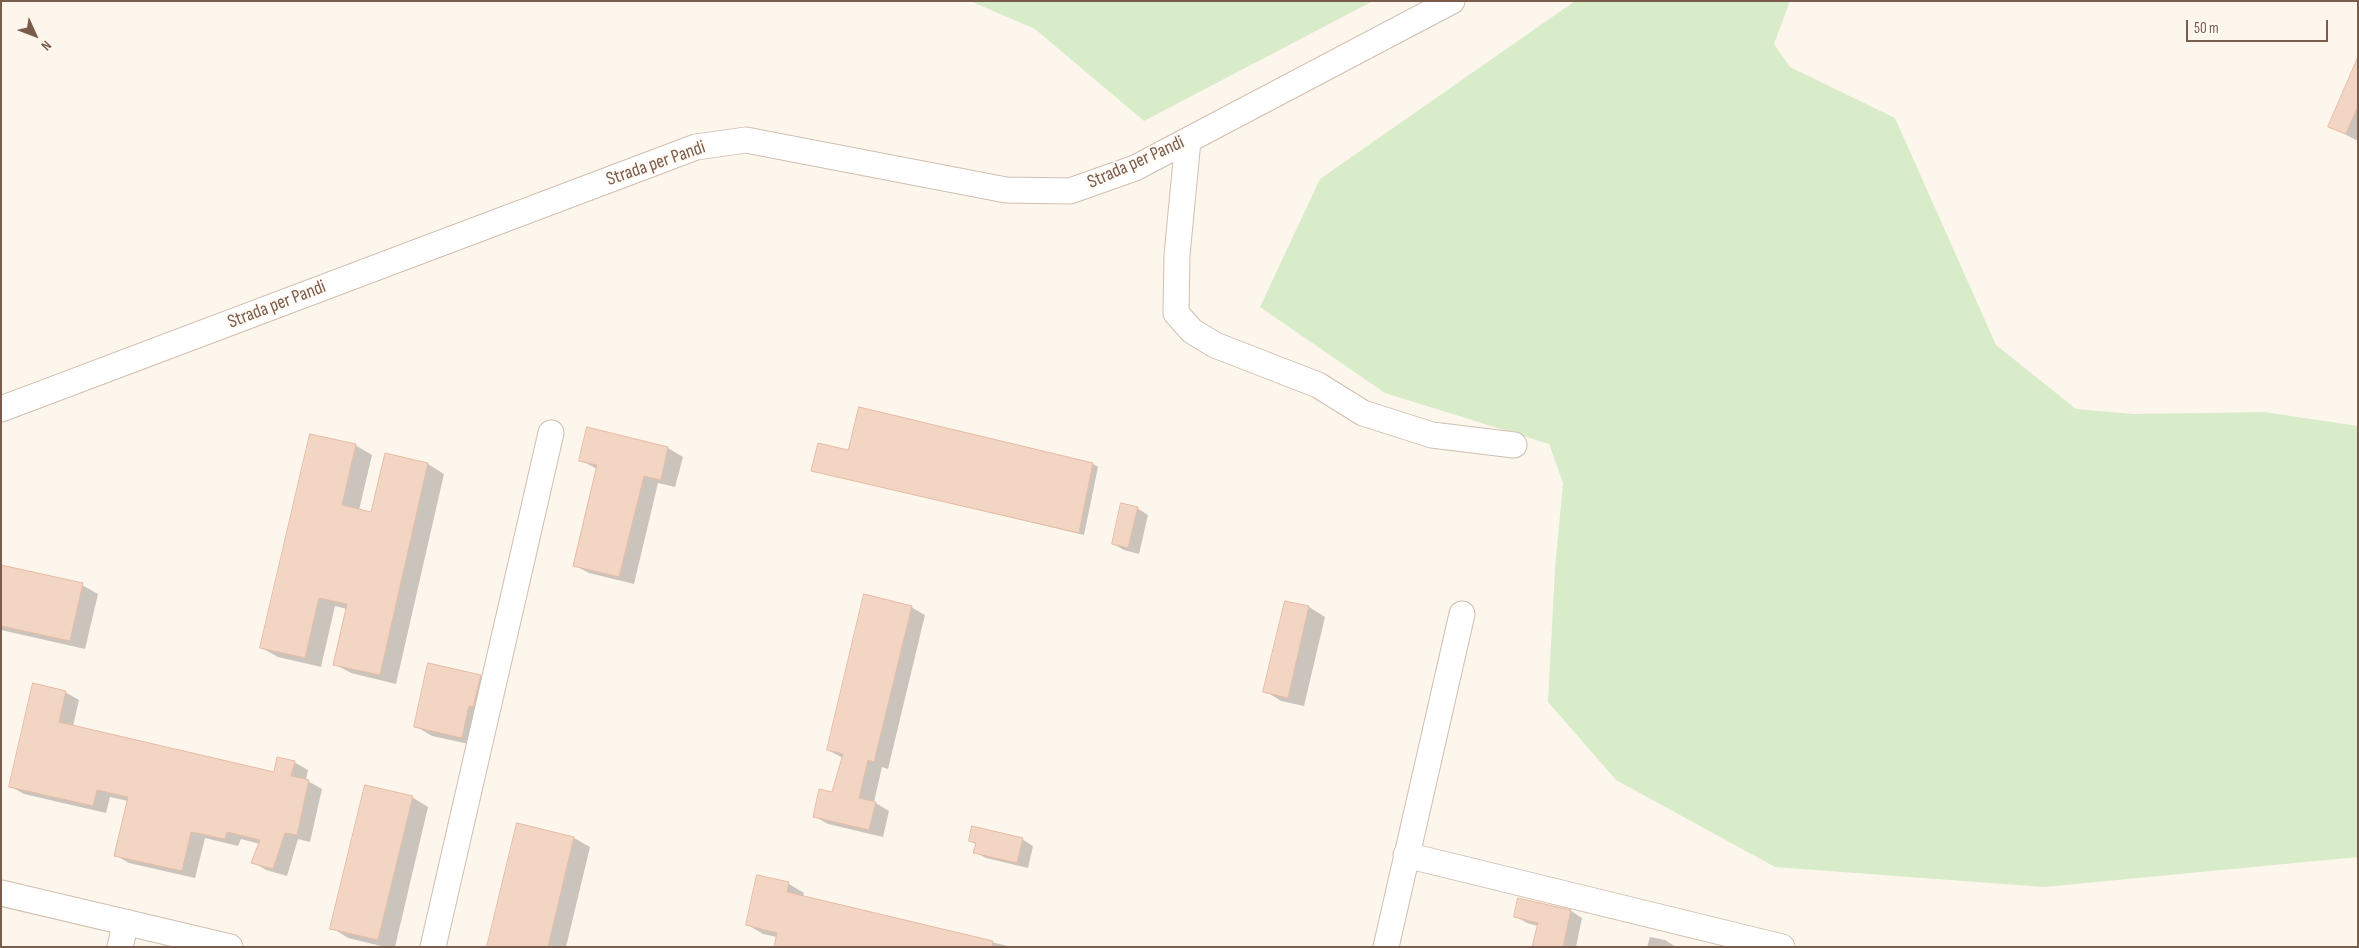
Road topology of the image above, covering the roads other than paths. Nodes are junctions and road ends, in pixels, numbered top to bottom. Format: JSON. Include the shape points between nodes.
{"nodes":[{"id":1,"x":1452,"y":1,"type":"edge"},
{"id":2,"x":1188,"y":140,"type":"junction"},
{"id":3,"x":1,"y":409,"type":"edge"},
{"id":4,"x":551,"y":433,"type":"dead end"},
{"id":5,"x":1514,"y":445,"type":"dead end"},
{"id":6,"x":1462,"y":614,"type":"dead end"},
{"id":7,"x":1406,"y":855,"type":"junction"},
{"id":8,"x":1,"y":893,"type":"edge"},
{"id":9,"x":126,"y":922,"type":"junction"},
{"id":10,"x":120,"y":947,"type":"edge"},
{"id":11,"x":230,"y":947,"type":"edge"},
{"id":12,"x":433,"y":947,"type":"edge"},
{"id":13,"x":1386,"y":947,"type":"edge"},
{"id":14,"x":1782,"y":947,"type":"edge"}],
"edges":[{"from":1,"to":2,"type":"street","name":"Strada per Pandi"},
{"from":2,"to":3,"type":"street","name":"Strada per Pandi","via":[[1135,168],[1070,191],[1006,190],[746,140],[696,147]]},
{"from":2,"to":5,"type":"street","via":[[1177,255],[1176,314],[1192,331],[1215,346],[1318,386],[1363,413],[1432,434]]},
{"from":4,"to":12,"type":"street"},
{"from":6,"to":7,"type":"street"},
{"from":7,"to":13,"type":"street"},
{"from":7,"to":14,"type":"street"},
{"from":8,"to":9,"type":"street"},
{"from":9,"to":10,"type":"street"},
{"from":9,"to":11,"type":"street"}]}
